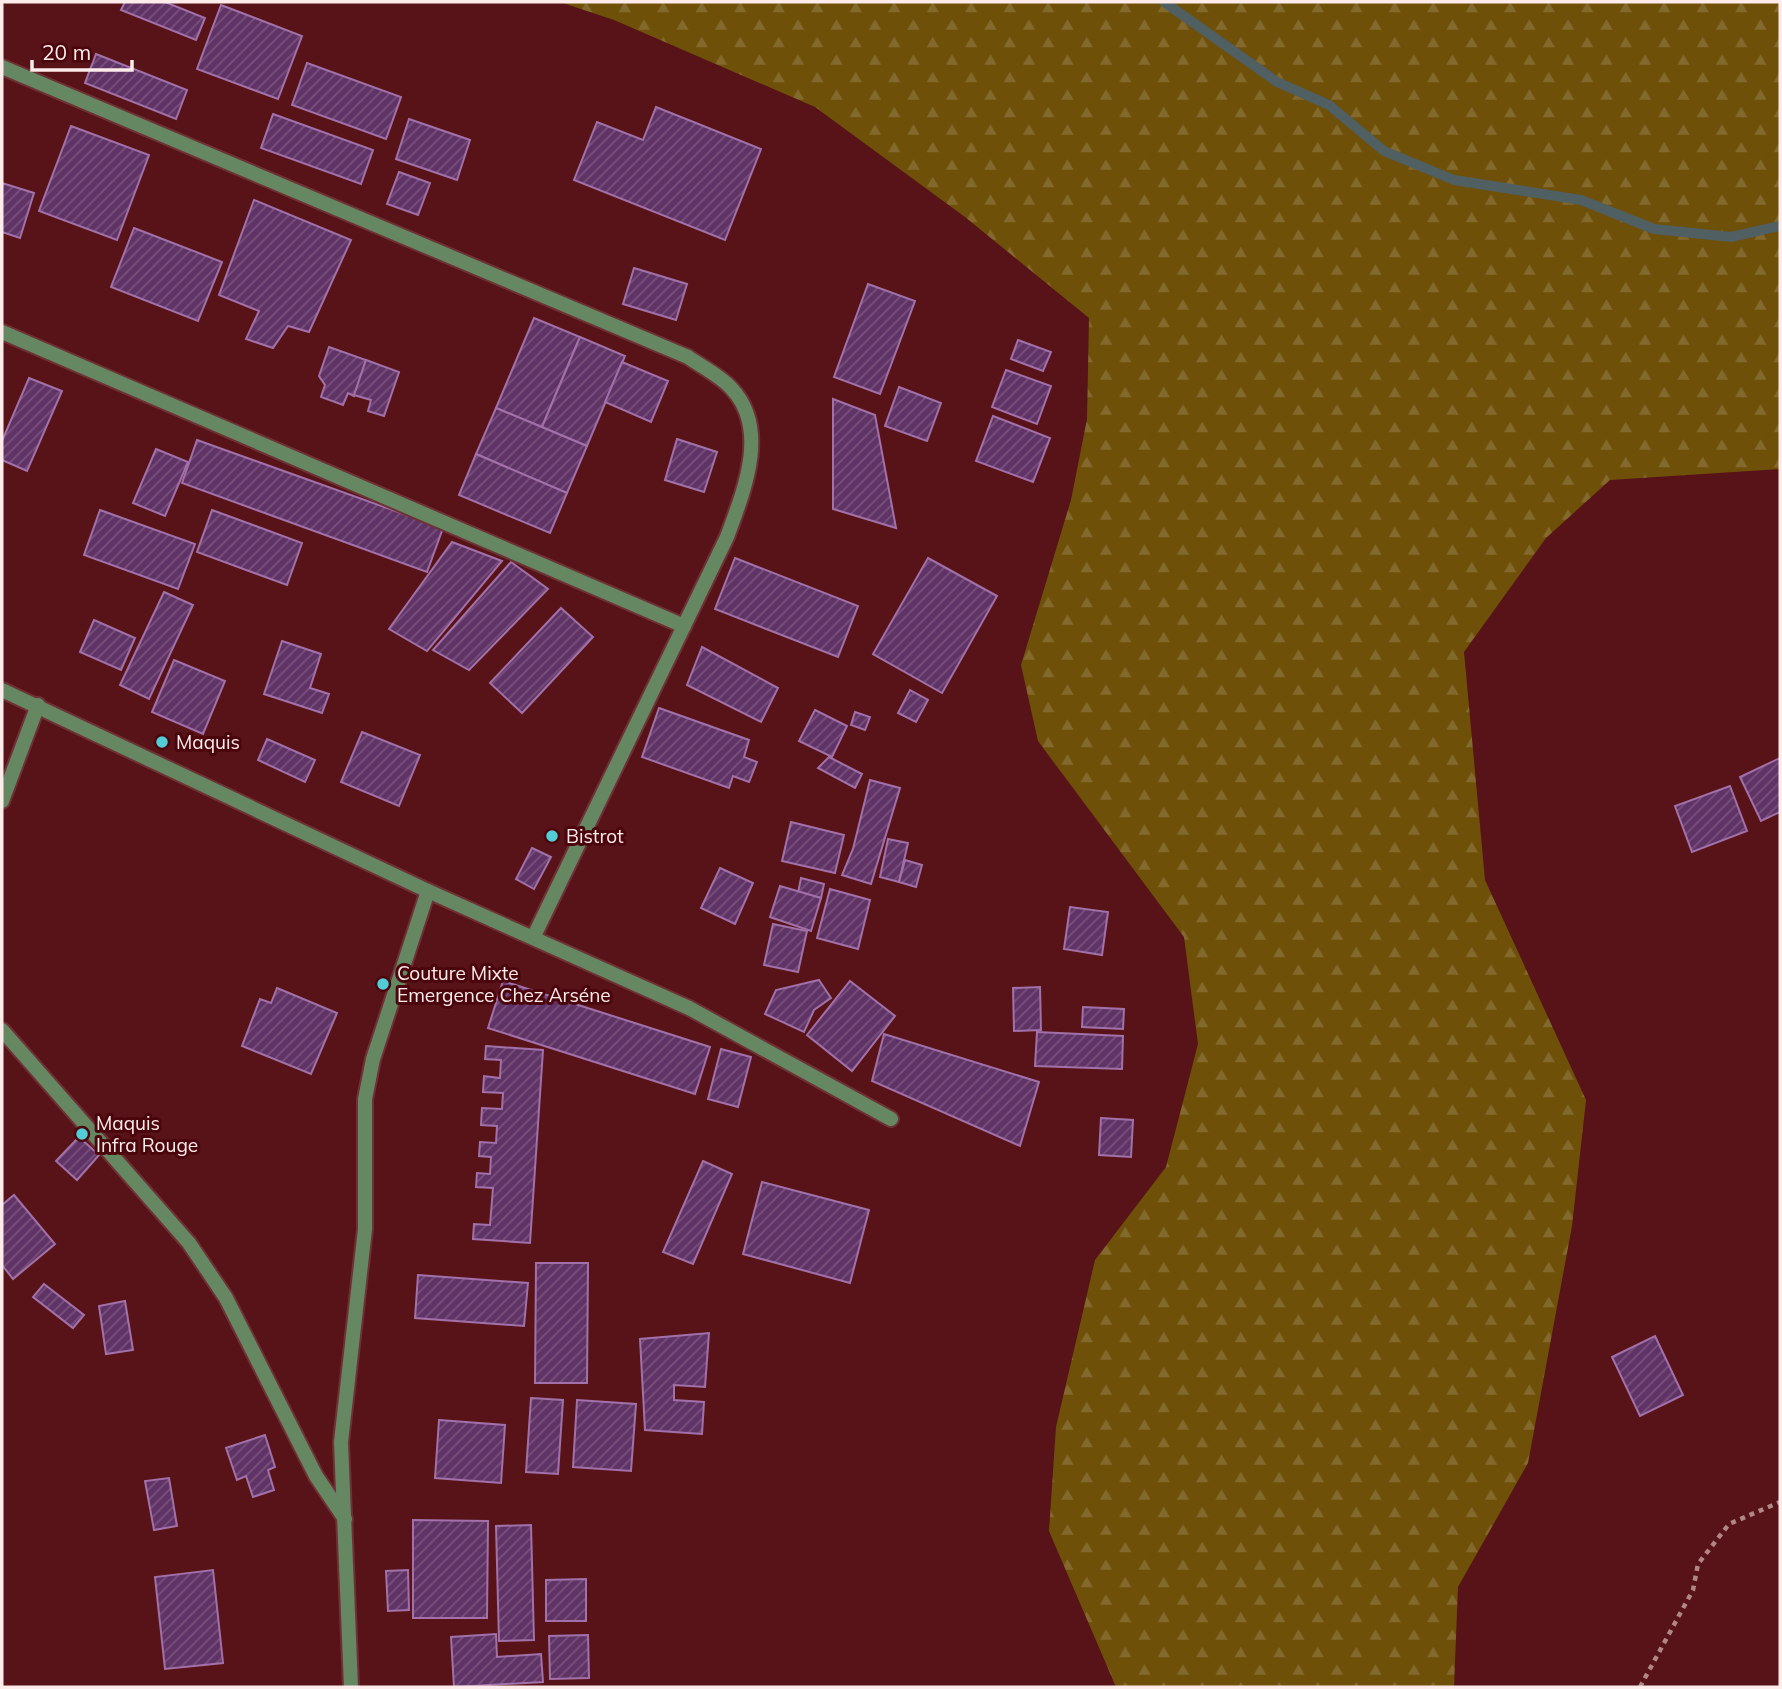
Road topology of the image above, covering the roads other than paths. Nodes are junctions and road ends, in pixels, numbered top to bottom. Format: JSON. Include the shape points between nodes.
{"nodes":[{"id":1,"x":2,"y":67,"type":"edge"},
{"id":2,"x":2,"y":332,"type":"edge"},
{"id":3,"x":684,"y":626,"type":"junction"},
{"id":4,"x":2,"y":690,"type":"edge"},
{"id":5,"x":38,"y":705,"type":"junction"},
{"id":6,"x":2,"y":801,"type":"edge"},
{"id":7,"x":428,"y":891,"type":"junction"},
{"id":8,"x":534,"y":936,"type":"junction"},
{"id":9,"x":2,"y":1030,"type":"edge"},
{"id":10,"x":891,"y":1119,"type":"dead end"},
{"id":11,"x":346,"y":1520,"type":"junction"},
{"id":12,"x":351,"y":1687,"type":"edge"}],
"edges":[{"from":1,"to":3,"type":"street","via":[[688,357],[733,389],[753,429],[747,482],[727,537]]},
{"from":2,"to":3,"type":"street"},
{"from":3,"to":8,"type":"street"},
{"from":4,"to":5,"type":"street"},
{"from":5,"to":6,"type":"street"},
{"from":5,"to":7,"type":"street"},
{"from":7,"to":8,"type":"street"},
{"from":7,"to":11,"type":"street","via":[[373,1059],[365,1099],[365,1229],[341,1442]]},
{"from":8,"to":10,"type":"street","via":[[689,1008]]},
{"from":9,"to":11,"type":"street","via":[[189,1243],[226,1298],[305,1456]]},
{"from":11,"to":12,"type":"street"}]}
